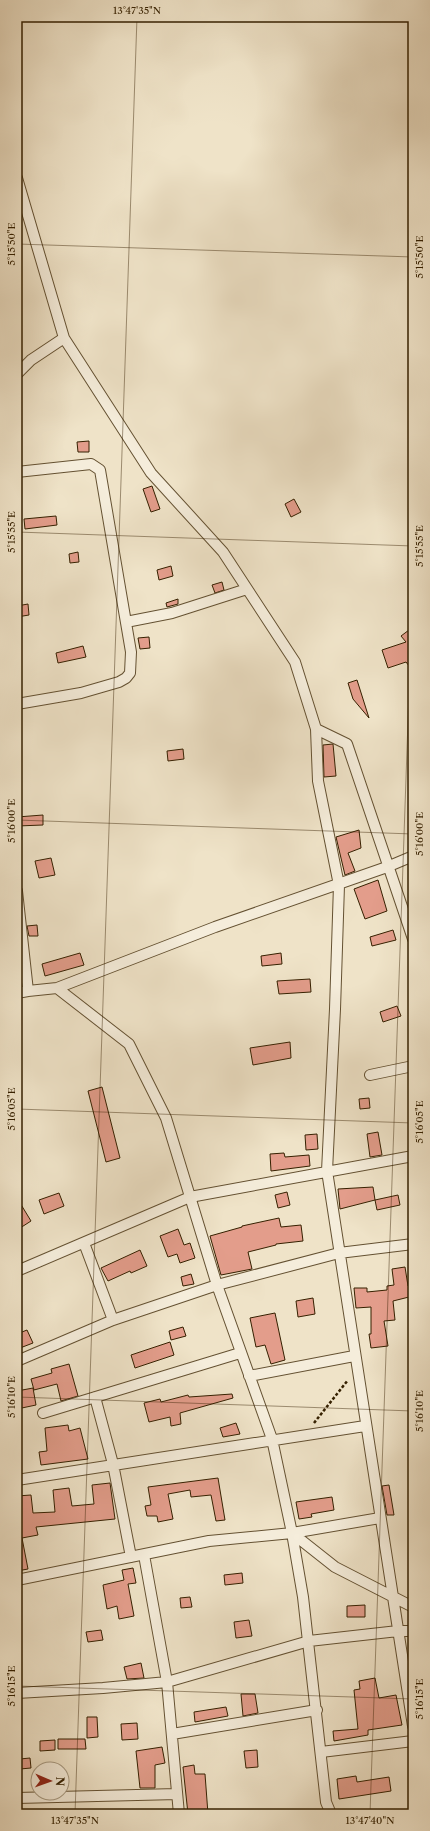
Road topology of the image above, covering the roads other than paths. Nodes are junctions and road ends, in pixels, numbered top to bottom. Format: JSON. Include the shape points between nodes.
{"nodes":[{"id":1,"x":17,"y":178,"type":"edge"},
{"id":2,"x":64,"y":338,"type":"junction"},
{"id":3,"x":17,"y":374,"type":"edge"},
{"id":4,"x":17,"y":472,"type":"edge"},
{"id":5,"x":247,"y":588,"type":"junction"},
{"id":6,"x":126,"y":622,"type":"junction"},
{"id":7,"x":17,"y":704,"type":"edge"},
{"id":8,"x":316,"y":729,"type":"junction"},
{"id":9,"x":413,"y":856,"type":"edge"},
{"id":10,"x":388,"y":868,"type":"junction"},
{"id":11,"x":339,"y":885,"type":"junction"},
{"id":12,"x":17,"y":891,"type":"edge"},
{"id":13,"x":413,"y":939,"type":"edge"},
{"id":14,"x":57,"y":988,"type":"junction"},
{"id":15,"x":28,"y":991,"type":"junction"},
{"id":16,"x":17,"y":994,"type":"edge"},
{"id":17,"x":413,"y":1066,"type":"edge"},
{"id":18,"x":370,"y":1075,"type":"dead end"},
{"id":19,"x":413,"y":1156,"type":"edge"},
{"id":20,"x":326,"y":1171,"type":"junction"},
{"id":21,"x":190,"y":1197,"type":"junction"},
{"id":22,"x":84,"y":1242,"type":"junction"},
{"id":23,"x":413,"y":1244,"type":"edge"},
{"id":24,"x":339,"y":1253,"type":"junction"},
{"id":25,"x":17,"y":1271,"type":"edge"},
{"id":26,"x":217,"y":1284,"type":"junction"},
{"id":27,"x":113,"y":1320,"type":"junction"},
{"id":28,"x":240,"y":1353,"type":"junction"},
{"id":29,"x":354,"y":1356,"type":"junction"},
{"id":30,"x":17,"y":1361,"type":"edge"},
{"id":31,"x":249,"y":1376,"type":"junction"},
{"id":32,"x":95,"y":1397,"type":"junction"},
{"id":33,"x":43,"y":1413,"type":"dead end"},
{"id":34,"x":365,"y":1426,"type":"junction"},
{"id":35,"x":272,"y":1440,"type":"junction"},
{"id":36,"x":113,"y":1464,"type":"junction"},
{"id":37,"x":17,"y":1480,"type":"edge"},
{"id":38,"x":380,"y":1518,"type":"junction"},
{"id":39,"x":292,"y":1533,"type":"junction"},
{"id":40,"x":144,"y":1555,"type":"junction"},
{"id":41,"x":131,"y":1557,"type":"junction"},
{"id":42,"x":17,"y":1580,"type":"edge"},
{"id":43,"x":393,"y":1598,"type":"junction"},
{"id":44,"x":413,"y":1607,"type":"edge"},
{"id":45,"x":413,"y":1630,"type":"edge"},
{"id":46,"x":398,"y":1631,"type":"junction"},
{"id":47,"x":309,"y":1641,"type":"junction"},
{"id":48,"x":167,"y":1682,"type":"junction"},
{"id":49,"x":17,"y":1693,"type":"edge"},
{"id":50,"x":317,"y":1710,"type":"junction"},
{"id":51,"x":413,"y":1726,"type":"edge"},
{"id":52,"x":172,"y":1734,"type":"junction"},
{"id":53,"x":413,"y":1741,"type":"edge"},
{"id":54,"x":321,"y":1752,"type":"junction"},
{"id":55,"x":177,"y":1794,"type":"junction"},
{"id":56,"x":17,"y":1798,"type":"edge"},
{"id":57,"x":326,"y":1802,"type":"junction"},
{"id":58,"x":179,"y":1814,"type":"edge"},
{"id":59,"x":327,"y":1814,"type":"edge"},
{"id":60,"x":331,"y":1814,"type":"edge"}],
"edges":[{"from":1,"to":2,"type":"street"},
{"from":2,"to":3,"type":"street","via":[[31,360]]},
{"from":2,"to":5,"type":"street","via":[[151,473],[223,552]]},
{"from":4,"to":6,"type":"street","via":[[91,464],[100,470]]},
{"from":5,"to":6,"type":"street","via":[[172,613]]},
{"from":5,"to":8,"type":"street","via":[[295,662]]},
{"from":6,"to":7,"type":"street","via":[[131,652],[130,673],[126,678],[81,693]]},
{"from":8,"to":10,"type":"street","via":[[347,744]]},
{"from":8,"to":11,"type":"street","via":[[318,781]]},
{"from":9,"to":10,"type":"street"},
{"from":10,"to":11,"type":"street"},
{"from":10,"to":13,"type":"street"},
{"from":11,"to":14,"type":"street","via":[[215,927]]},
{"from":11,"to":20,"type":"street"},
{"from":12,"to":15,"type":"street"},
{"from":14,"to":15,"type":"street"},
{"from":14,"to":21,"type":"street","via":[[129,1044],[166,1118]]},
{"from":15,"to":16,"type":"street"},
{"from":17,"to":18,"type":"street"},
{"from":19,"to":20,"type":"street"},
{"from":20,"to":21,"type":"street"},
{"from":20,"to":24,"type":"street"},
{"from":21,"to":22,"type":"street"},
{"from":21,"to":26,"type":"street"},
{"from":22,"to":25,"type":"street"},
{"from":22,"to":27,"type":"street"},
{"from":23,"to":24,"type":"street"},
{"from":24,"to":26,"type":"street"},
{"from":24,"to":29,"type":"street"},
{"from":26,"to":27,"type":"street"},
{"from":26,"to":28,"type":"street"},
{"from":27,"to":30,"type":"street"},
{"from":28,"to":31,"type":"street"},
{"from":28,"to":32,"type":"street"},
{"from":29,"to":31,"type":"street"},
{"from":29,"to":34,"type":"street"},
{"from":31,"to":35,"type":"street"},
{"from":32,"to":33,"type":"street"},
{"from":32,"to":36,"type":"street"},
{"from":34,"to":35,"type":"street"},
{"from":34,"to":38,"type":"street"},
{"from":35,"to":36,"type":"street"},
{"from":35,"to":39,"type":"street"},
{"from":36,"to":37,"type":"street"},
{"from":36,"to":41,"type":"street"},
{"from":38,"to":39,"type":"street"},
{"from":38,"to":43,"type":"street"},
{"from":39,"to":40,"type":"street","via":[[210,1541]]},
{"from":39,"to":43,"type":"street","via":[[335,1567]]},
{"from":39,"to":47,"type":"street"},
{"from":40,"to":41,"type":"street"},
{"from":40,"to":48,"type":"street"},
{"from":41,"to":42,"type":"street"},
{"from":43,"to":44,"type":"street"},
{"from":43,"to":46,"type":"street"},
{"from":45,"to":46,"type":"street"},
{"from":46,"to":47,"type":"street"},
{"from":46,"to":51,"type":"street"},
{"from":47,"to":48,"type":"street"},
{"from":47,"to":50,"type":"street"},
{"from":48,"to":49,"type":"street"},
{"from":48,"to":52,"type":"street"},
{"from":50,"to":52,"type":"street"},
{"from":50,"to":54,"type":"street"},
{"from":52,"to":55,"type":"street"},
{"from":53,"to":54,"type":"street"},
{"from":54,"to":57,"type":"street"},
{"from":55,"to":56,"type":"street"},
{"from":55,"to":58,"type":"street"},
{"from":57,"to":59,"type":"street"},
{"from":57,"to":60,"type":"street"}]}
